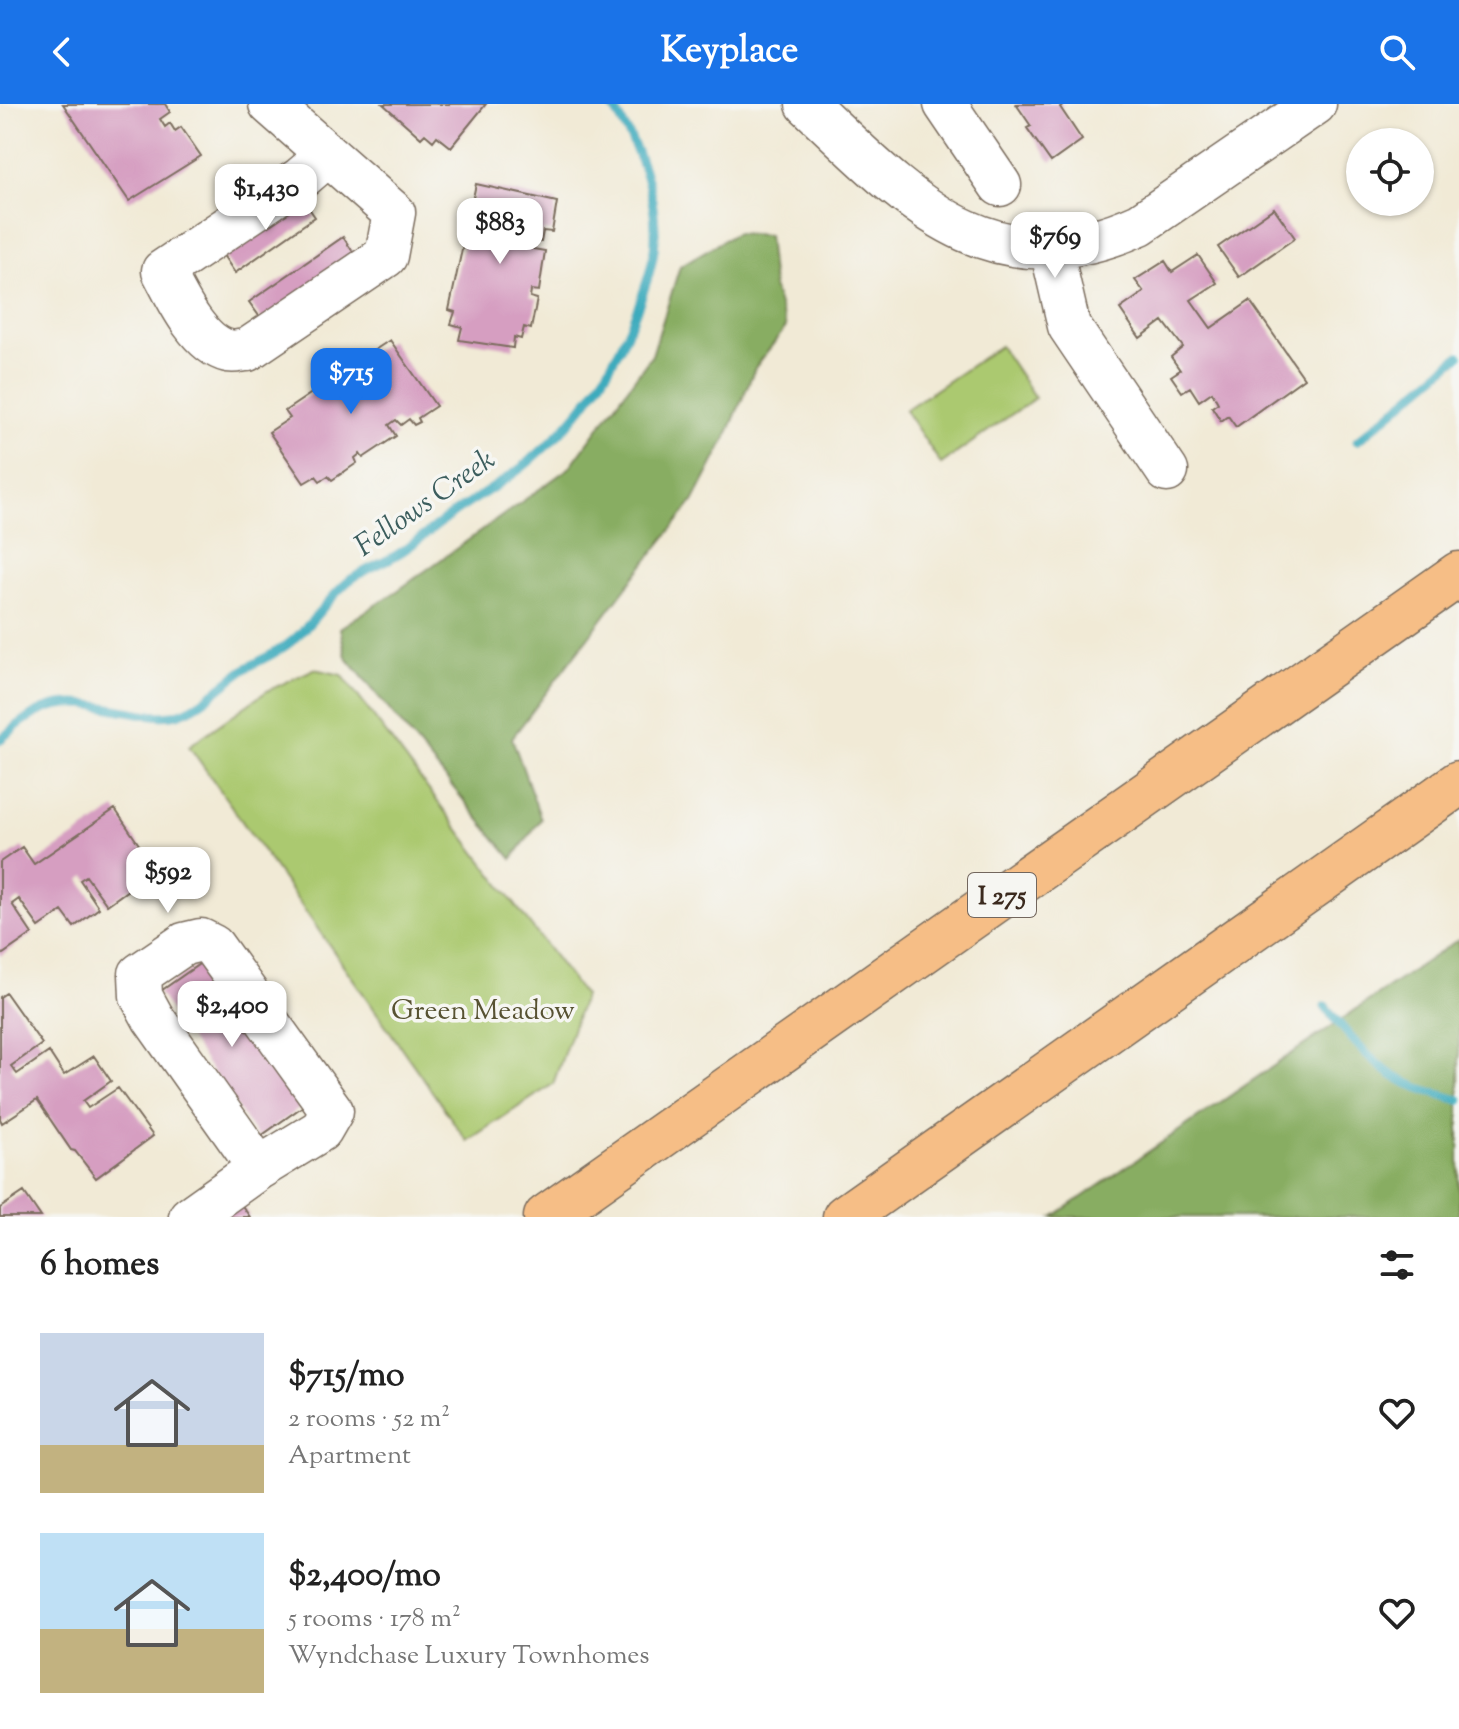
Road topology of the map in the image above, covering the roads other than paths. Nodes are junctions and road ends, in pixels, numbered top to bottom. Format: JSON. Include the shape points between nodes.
{"nodes":[{"id":1,"x":270,"y":104,"type":"edge"},
{"id":2,"x":809,"y":104,"type":"edge"},
{"id":3,"x":945,"y":104,"type":"edge"},
{"id":4,"x":1307,"y":106,"type":"edge"},
{"id":5,"x":328,"y":155,"type":"junction"},
{"id":6,"x":1000,"y":185,"type":"dead end"},
{"id":7,"x":1051,"y":248,"type":"junction"},
{"id":8,"x":1167,"y":471,"type":"dead end"},
{"id":9,"x":1459,"y":574,"type":"edge"},
{"id":10,"x":1459,"y":783,"type":"edge"},
{"id":11,"x":259,"y":1168,"type":"junction"},
{"id":12,"x":190,"y":1217,"type":"edge"},
{"id":13,"x":546,"y":1217,"type":"edge"},
{"id":14,"x":845,"y":1217,"type":"edge"}],
"edges":[{"from":1,"to":5,"type":"street"},
{"from":2,"to":7,"type":"street","via":[[933,215],[985,240]]},
{"from":3,"to":6,"type":"street"},
{"from":4,"to":7,"type":"street","via":[[1140,224],[1113,237]]},
{"from":5,"to":5,"type":"street","via":[[394,213],[386,256],[247,350],[228,352],[204,338],[163,271]]},
{"from":7,"to":8,"type":"street","via":[[1069,326]]},
{"from":9,"to":13,"type":"highway","number":"I 275"},
{"from":10,"to":14,"type":"highway"},
{"from":11,"to":11,"type":"street","via":[[321,1130],[332,1111],[213,946],[201,940],[184,944],[140,974],[141,996]]},
{"from":11,"to":12,"type":"street"}]}
